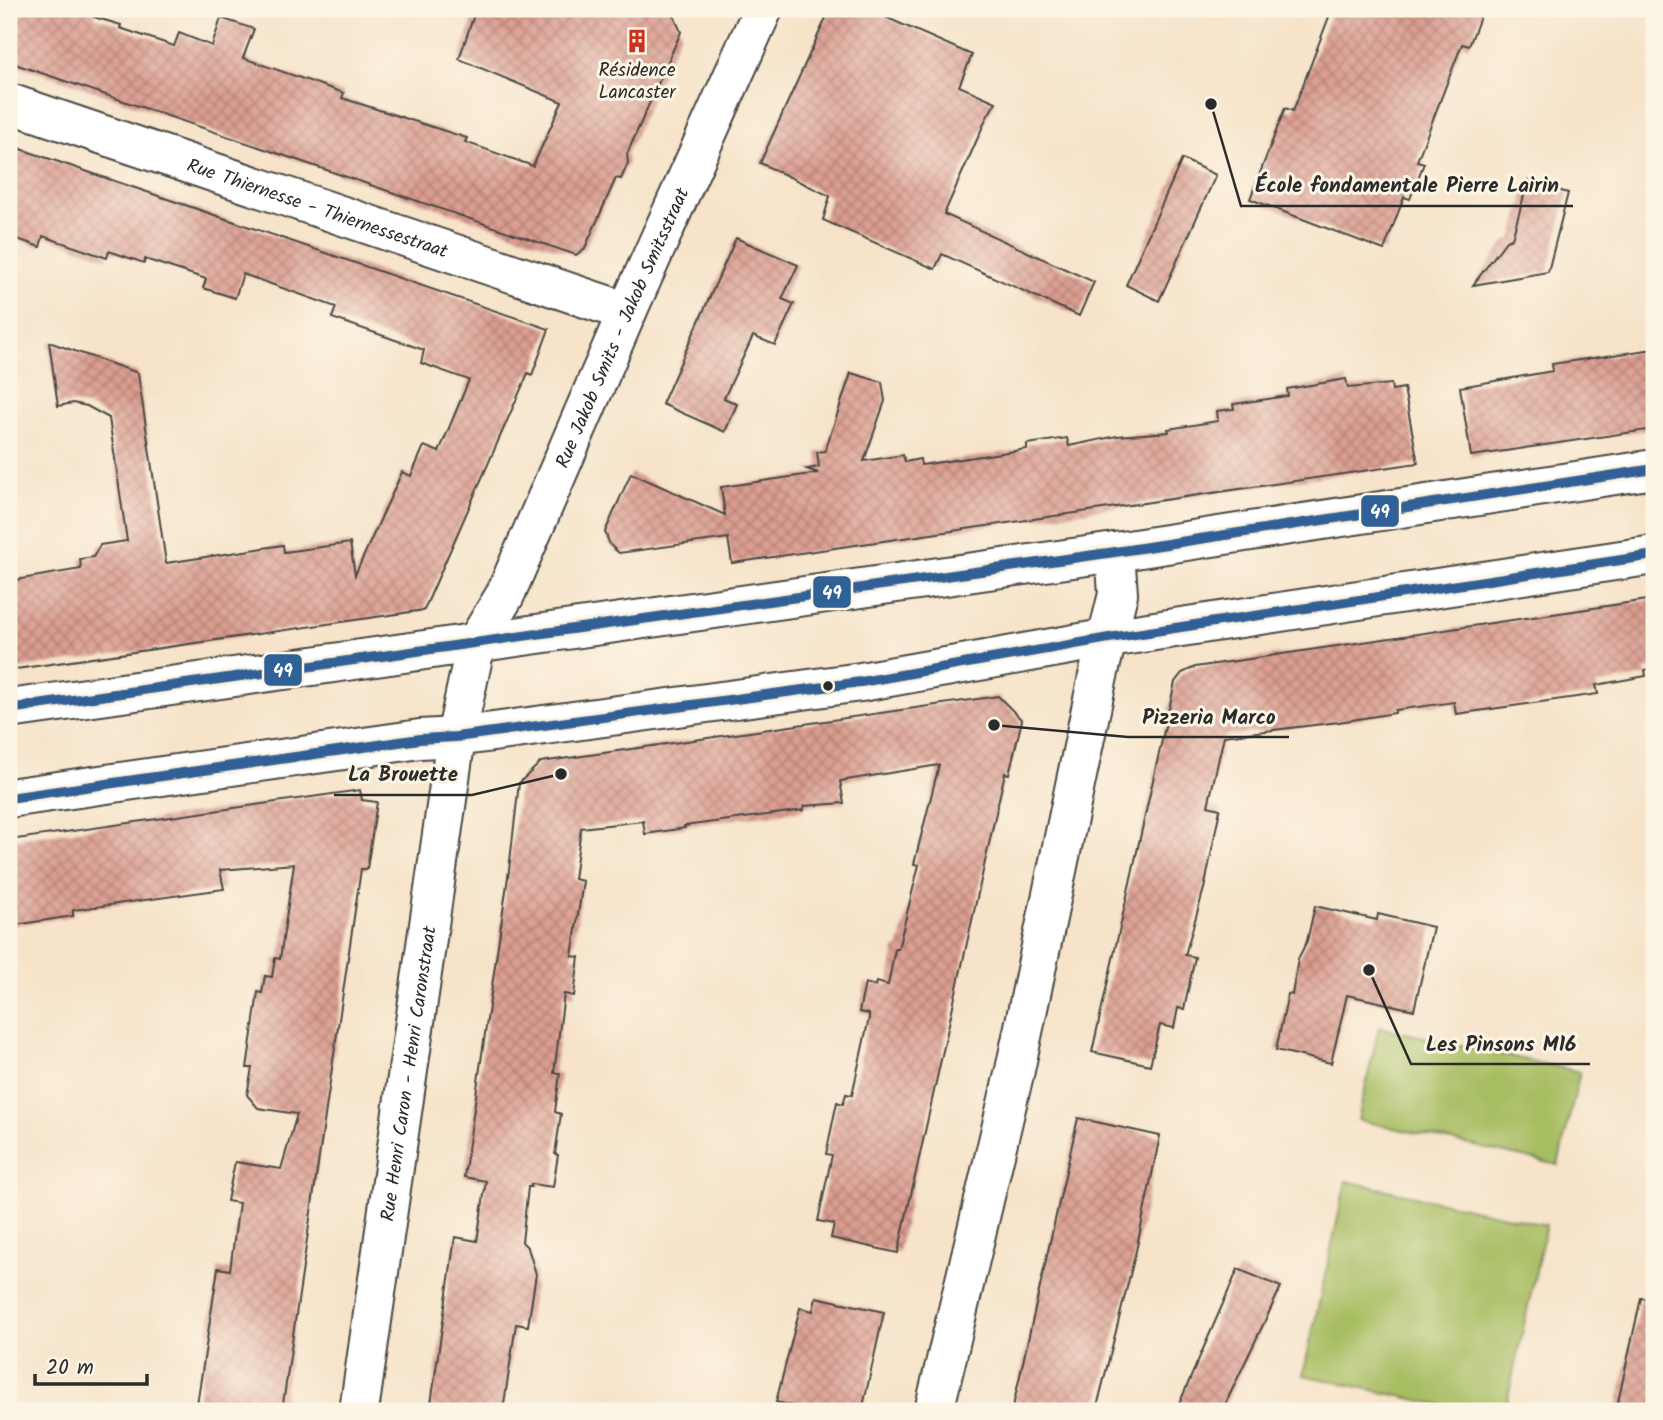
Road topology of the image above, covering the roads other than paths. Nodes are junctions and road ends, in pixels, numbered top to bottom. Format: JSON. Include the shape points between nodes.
{"nodes":[{"id":1,"x":755,"y":11,"type":"edge"},
{"id":2,"x":9,"y":103,"type":"edge"},
{"id":3,"x":627,"y":313,"type":"junction"},
{"id":4,"x":1654,"y":469,"type":"edge"},
{"id":5,"x":1115,"y":552,"type":"junction"},
{"id":6,"x":1654,"y":555,"type":"edge"},
{"id":7,"x":1109,"y":638,"type":"junction"},
{"id":8,"x":476,"y":643,"type":"junction"},
{"id":9,"x":9,"y":709,"type":"edge"},
{"id":10,"x":456,"y":737,"type":"junction"},
{"id":11,"x":9,"y":798,"type":"edge"},
{"id":12,"x":359,"y":1411,"type":"edge"},
{"id":13,"x":934,"y":1411,"type":"edge"}],
"edges":[{"from":1,"to":3,"type":"street","name":"Rue Jakob Smits - Jakob Smitsstraat"},
{"from":2,"to":3,"type":"street","name":"Rue Thiernesse - Thiernessestraat"},
{"from":3,"to":8,"type":"street","name":"Rue Jakob Smits - Jakob Smitsstraat","via":[[505,595]]},
{"from":4,"to":5,"type":"street"},
{"from":5,"to":7,"type":"street","via":[[1118,594]]},
{"from":5,"to":8,"type":"street"},
{"from":6,"to":7,"type":"street"},
{"from":7,"to":10,"type":"street","via":[[861,682]]},
{"from":7,"to":13,"type":"street","via":[[1097,676],[1015,1070]]},
{"from":8,"to":9,"type":"street"},
{"from":8,"to":10,"type":"street","name":"Rue Jakob Smits - Jakob Smitsstraat"},
{"from":10,"to":11,"type":"street","via":[[421,738]]},
{"from":10,"to":12,"type":"street","name":"Rue Henri Caron - Henri Caronstraat"}]}
